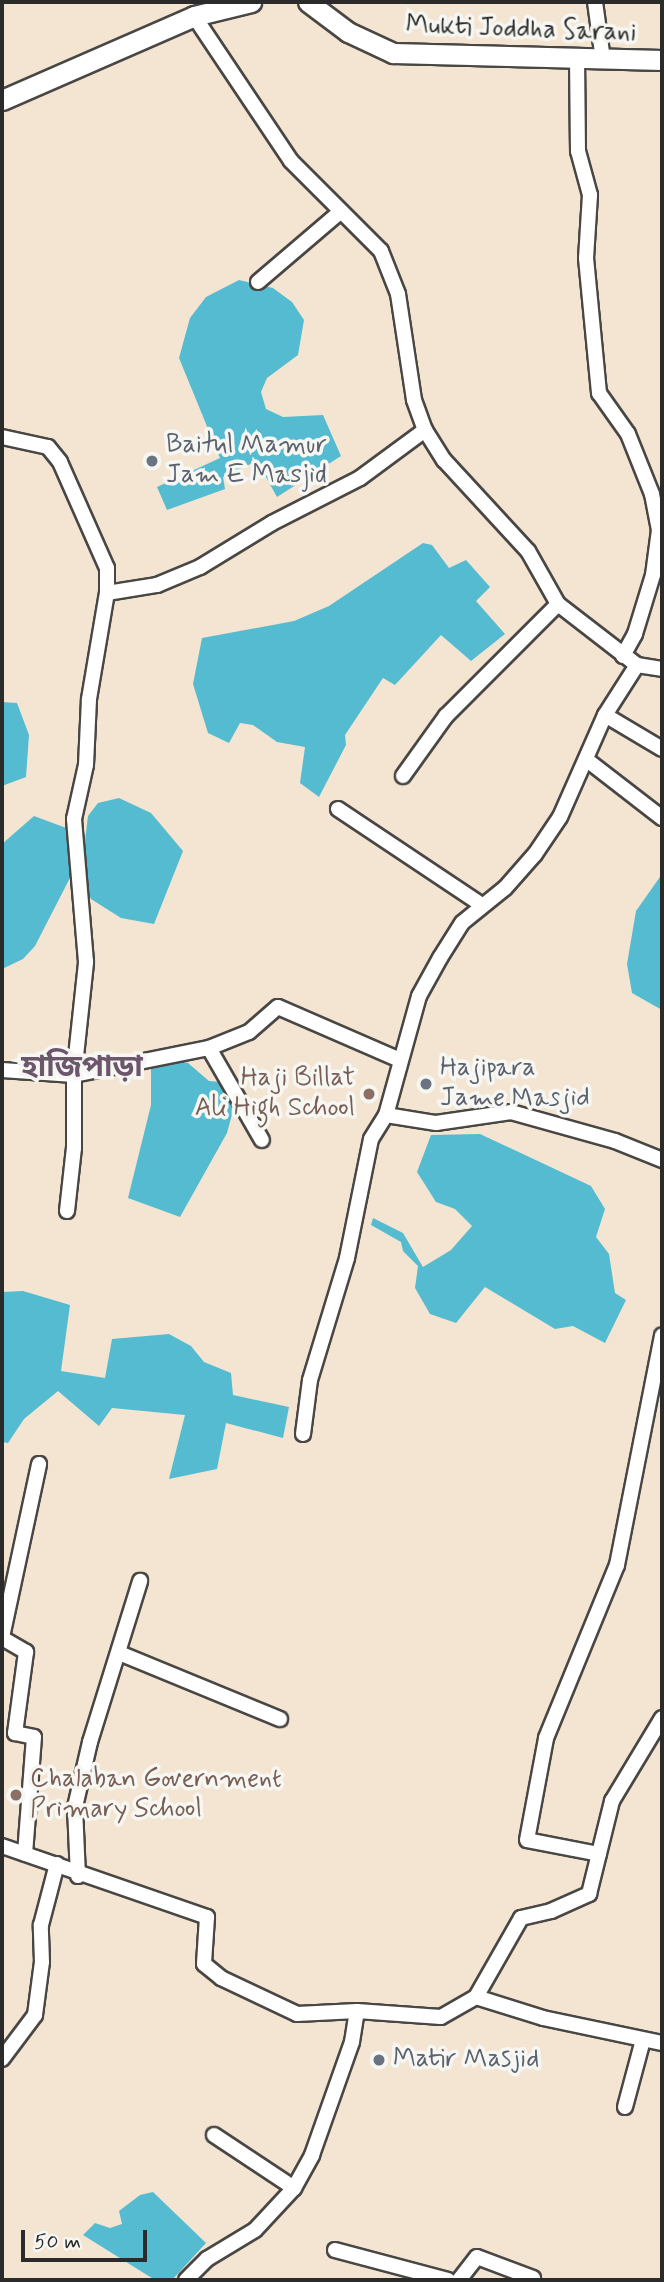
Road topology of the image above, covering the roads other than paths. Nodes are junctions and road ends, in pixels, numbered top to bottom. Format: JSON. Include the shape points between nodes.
{"nodes":[{"id":1,"x":251,"y":2,"type":"edge"},
{"id":2,"x":308,"y":2,"type":"edge"},
{"id":3,"x":595,"y":2,"type":"edge"},
{"id":4,"x":194,"y":16,"type":"junction"},
{"id":5,"x":577,"y":57,"type":"junction"},
{"id":6,"x":603,"y":60,"type":"junction"},
{"id":7,"x":662,"y":60,"type":"edge"},
{"id":8,"x":2,"y":100,"type":"edge"},
{"id":9,"x":341,"y":211,"type":"junction"},
{"id":10,"x":258,"y":282,"type":"dead end"},
{"id":11,"x":425,"y":430,"type":"junction"},
{"id":12,"x":2,"y":437,"type":"edge"},
{"id":13,"x":107,"y":593,"type":"junction"},
{"id":14,"x":558,"y":604,"type":"junction"},
{"id":15,"x":623,"y":656,"type":"junction"},
{"id":16,"x":637,"y":665,"type":"junction"},
{"id":17,"x":662,"y":669,"type":"edge"},
{"id":18,"x":605,"y":715,"type":"junction"},
{"id":19,"x":662,"y":749,"type":"edge"},
{"id":20,"x":587,"y":760,"type":"junction"},
{"id":21,"x":403,"y":776,"type":"dead end"},
{"id":22,"x":338,"y":809,"type":"dead end"},
{"id":23,"x":662,"y":818,"type":"edge"},
{"id":24,"x":482,"y":905,"type":"junction"},
{"id":25,"x":209,"y":1048,"type":"junction"},
{"id":26,"x":400,"y":1060,"type":"junction"},
{"id":27,"x":2,"y":1070,"type":"edge"},
{"id":28,"x":74,"y":1075,"type":"junction"},
{"id":29,"x":386,"y":1115,"type":"junction"},
{"id":30,"x":262,"y":1140,"type":"dead end"},
{"id":31,"x":662,"y":1160,"type":"edge"},
{"id":32,"x":67,"y":1211,"type":"dead end"},
{"id":33,"x":662,"y":1335,"type":"edge"},
{"id":34,"x":303,"y":1434,"type":"dead end"},
{"id":35,"x":39,"y":1464,"type":"dead end"},
{"id":36,"x":141,"y":1581,"type":"dead end"},
{"id":37,"x":2,"y":1638,"type":"edge"},
{"id":38,"x":120,"y":1653,"type":"junction"},
{"id":39,"x":280,"y":1718,"type":"dead end"},
{"id":40,"x":662,"y":1718,"type":"edge"},
{"id":41,"x":2,"y":1846,"type":"edge"},
{"id":42,"x":25,"y":1854,"type":"junction"},
{"id":43,"x":599,"y":1854,"type":"junction"},
{"id":44,"x":57,"y":1864,"type":"junction"},
{"id":45,"x":78,"y":1876,"type":"junction"},
{"id":46,"x":476,"y":1997,"type":"junction"},
{"id":47,"x":357,"y":2011,"type":"junction"},
{"id":48,"x":643,"y":2040,"type":"junction"},
{"id":49,"x":662,"y":2043,"type":"edge"},
{"id":50,"x":2,"y":2059,"type":"edge"},
{"id":51,"x":625,"y":2107,"type":"dead end"},
{"id":52,"x":214,"y":2135,"type":"dead end"},
{"id":53,"x":294,"y":2188,"type":"junction"},
{"id":54,"x":335,"y":2250,"type":"dead end"},
{"id":55,"x":533,"y":2278,"type":"dead end"},
{"id":56,"x":186,"y":2280,"type":"edge"},
{"id":57,"x":448,"y":2280,"type":"edge"},
{"id":58,"x":459,"y":2280,"type":"edge"}],
"edges":[{"from":1,"to":4,"type":"street"},
{"from":2,"to":5,"type":"street","name":"Mukti Joddha Sarani","via":[[348,32],[393,53]]},
{"from":3,"to":6,"type":"street"},
{"from":4,"to":8,"type":"street"},
{"from":4,"to":9,"type":"street","via":[[291,161]]},
{"from":5,"to":6,"type":"street","name":"Mukti Joddha Sarani"},
{"from":5,"to":15,"type":"street","via":[[579,151],[590,195],[586,258],[599,393],[628,434],[652,494],[659,530],[653,575],[635,634]]},
{"from":6,"to":7,"type":"street","name":"Mukti Joddha Sarani"},
{"from":9,"to":10,"type":"street"},
{"from":9,"to":11,"type":"street","via":[[381,251],[398,294],[414,400]]},
{"from":11,"to":13,"type":"street","via":[[360,478],[200,567],[157,585]]},
{"from":11,"to":14,"type":"street","via":[[472,495],[528,551]]},
{"from":12,"to":13,"type":"street","via":[[48,447],[60,462],[107,568]]},
{"from":13,"to":28,"type":"street","via":[[89,699],[86,765],[74,820],[86,962]]},
{"from":14,"to":15,"type":"street"},
{"from":14,"to":21,"type":"street","via":[[446,716]]},
{"from":15,"to":16,"type":"street"},
{"from":16,"to":17,"type":"street"},
{"from":16,"to":18,"type":"street"},
{"from":18,"to":19,"type":"street"},
{"from":18,"to":20,"type":"street"},
{"from":20,"to":23,"type":"street"},
{"from":20,"to":24,"type":"street","via":[[560,817],[535,855]]},
{"from":22,"to":24,"type":"street"},
{"from":24,"to":26,"type":"street","via":[[462,923],[419,996]]},
{"from":25,"to":26,"type":"street","via":[[249,1032],[278,1007]]},
{"from":25,"to":28,"type":"street"},
{"from":25,"to":30,"type":"street"},
{"from":26,"to":29,"type":"street"},
{"from":27,"to":28,"type":"street"},
{"from":28,"to":32,"type":"street","via":[[74,1148]]},
{"from":29,"to":31,"type":"street","via":[[436,1123],[511,1112],[615,1140]]},
{"from":29,"to":34,"type":"street","via":[[372,1139],[347,1258],[310,1380]]},
{"from":33,"to":43,"type":"street","via":[[617,1565],[546,1738],[527,1840]]},
{"from":35,"to":37,"type":"street"},
{"from":36,"to":38,"type":"street"},
{"from":37,"to":42,"type":"street","via":[[26,1652],[15,1733],[34,1737]]},
{"from":38,"to":39,"type":"street"},
{"from":38,"to":45,"type":"street","via":[[90,1742],[75,1807]]},
{"from":40,"to":43,"type":"street","via":[[612,1801]]},
{"from":41,"to":42,"type":"street"},
{"from":42,"to":44,"type":"street"},
{"from":43,"to":46,"type":"street","via":[[589,1894],[551,1911],[521,1917]]},
{"from":44,"to":45,"type":"street"},
{"from":44,"to":50,"type":"street","via":[[41,1926],[35,2015]]},
{"from":45,"to":47,"type":"street","via":[[207,1917],[204,1964],[221,1978],[296,2014]]},
{"from":46,"to":47,"type":"street","via":[[441,2017]]},
{"from":46,"to":48,"type":"street"},
{"from":47,"to":53,"type":"street","via":[[352,2042],[312,2155]]},
{"from":48,"to":49,"type":"street"},
{"from":48,"to":51,"type":"street"},
{"from":52,"to":53,"type":"street"},
{"from":53,"to":56,"type":"street","via":[[255,2230],[207,2259]]},
{"from":54,"to":57,"type":"street"},
{"from":55,"to":58,"type":"street","via":[[477,2257]]}]}
